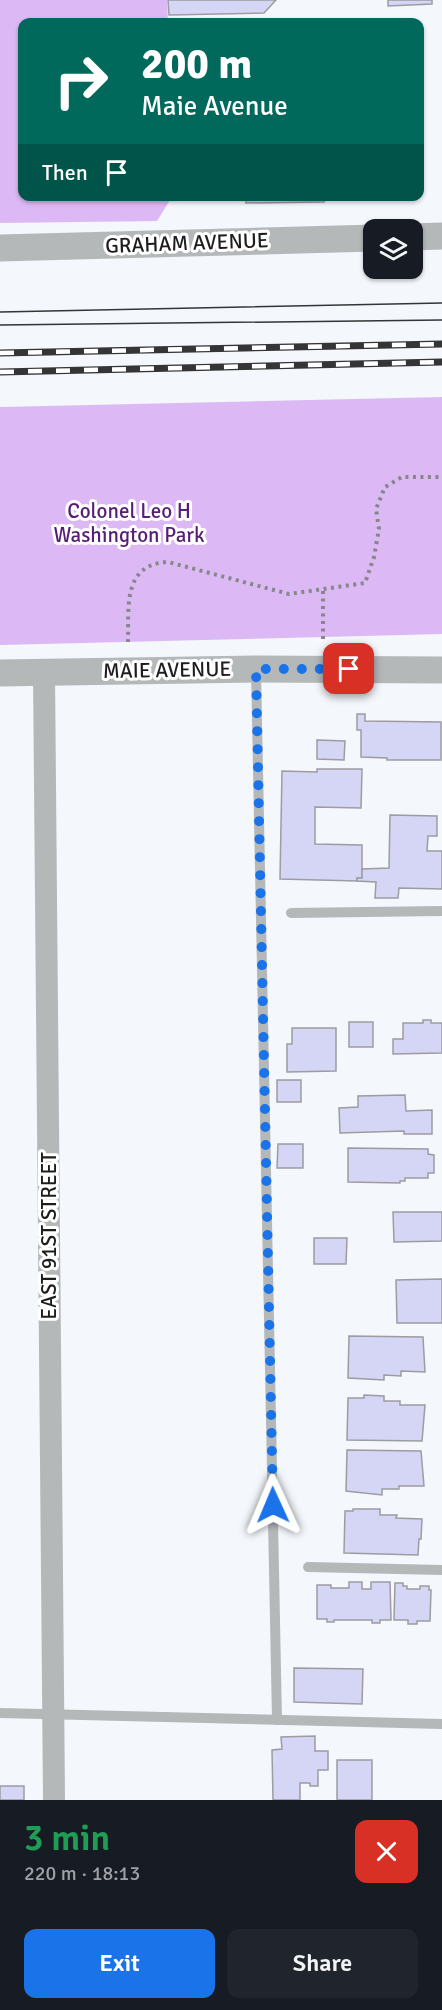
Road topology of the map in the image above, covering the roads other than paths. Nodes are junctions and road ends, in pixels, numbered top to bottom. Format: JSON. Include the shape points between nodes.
{"nodes":[{"id":1,"x":442,"y":236,"type":"edge"},
{"id":2,"x":423,"y":237,"type":"edge"},
{"id":3,"x":363,"y":238,"type":"edge"},
{"id":4,"x":0,"y":248,"type":"edge"},
{"id":5,"x":256,"y":669,"type":"junction"},
{"id":6,"x":442,"y":670,"type":"edge"},
{"id":7,"x":44,"y":672,"type":"junction"},
{"id":8,"x":0,"y":673,"type":"edge"},
{"id":9,"x":442,"y":911,"type":"edge"},
{"id":10,"x":291,"y":913,"type":"dead end"},
{"id":11,"x":308,"y":1567,"type":"dead end"},
{"id":12,"x":442,"y":1570,"type":"edge"},
{"id":13,"x":0,"y":1713,"type":"edge"},
{"id":14,"x":53,"y":1714,"type":"junction"},
{"id":15,"x":277,"y":1720,"type":"junction"},
{"id":16,"x":442,"y":1724,"type":"edge"},
{"id":17,"x":54,"y":1800,"type":"edge"}],
"edges":[{"from":1,"to":2,"type":"street"},
{"from":3,"to":4,"type":"street","name":"GRAHAM AVENUE"},
{"from":5,"to":6,"type":"street","name":"MAIE AVENUE"},
{"from":5,"to":7,"type":"street","name":"MAIE AVENUE"},
{"from":5,"to":15,"type":"lane"},
{"from":7,"to":8,"type":"street","name":"MAIE AVENUE"},
{"from":7,"to":14,"type":"street","name":"EAST 91ST STREET"},
{"from":9,"to":10,"type":"lane"},
{"from":11,"to":12,"type":"lane"},
{"from":13,"to":14,"type":"lane"},
{"from":14,"to":15,"type":"lane"},
{"from":14,"to":17,"type":"street","name":"EAST 91ST STREET"},
{"from":15,"to":16,"type":"lane"}]}
